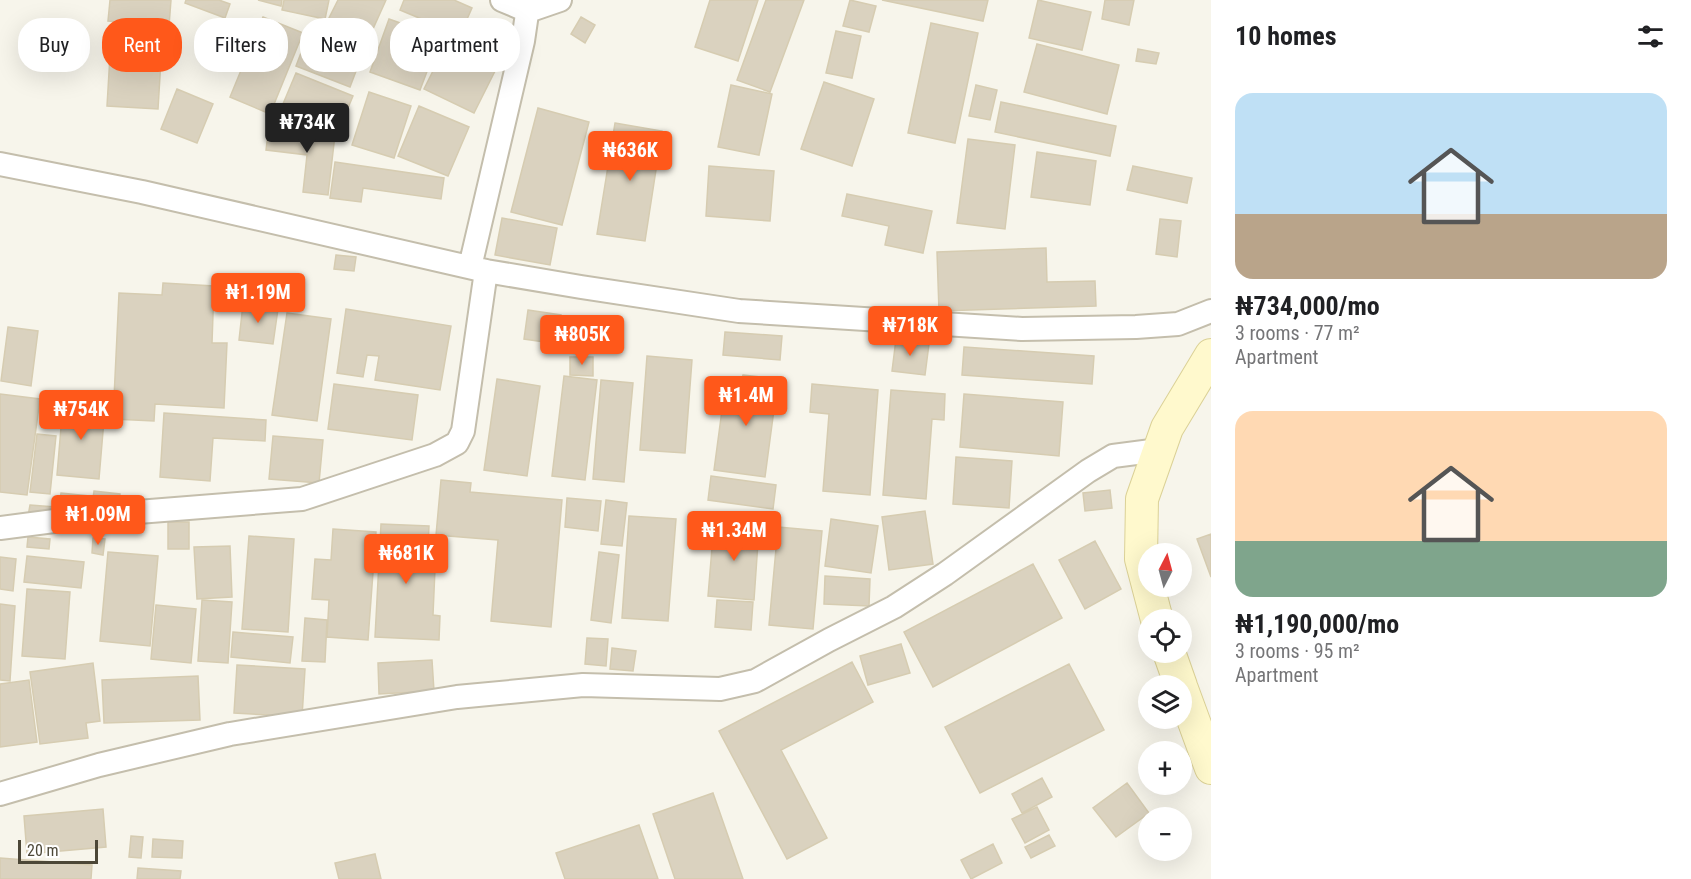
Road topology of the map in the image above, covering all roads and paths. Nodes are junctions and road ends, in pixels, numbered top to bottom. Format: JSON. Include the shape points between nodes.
{"nodes":[{"id":1,"x":502,"y":0,"type":"edge"},
{"id":2,"x":560,"y":0,"type":"edge"},
{"id":3,"x":529,"y":6,"type":"edge"},
{"id":4,"x":0,"y":164,"type":"edge"},
{"id":5,"x":478,"y":269,"type":"junction"},
{"id":6,"x":1211,"y":310,"type":"edge"},
{"id":7,"x":1211,"y":355,"type":"edge"},
{"id":8,"x":1159,"y":450,"type":"junction"},
{"id":9,"x":0,"y":528,"type":"edge"},
{"id":10,"x":1154,"y":609,"type":"edge"},
{"id":11,"x":1192,"y":717,"type":"edge"},
{"id":12,"x":1211,"y":768,"type":"edge"},
{"id":13,"x":0,"y":794,"type":"edge"}],
"edges":[{"from":1,"to":3,"type":"street"},
{"from":2,"to":3,"type":"street"},
{"from":3,"to":5,"type":"street"},
{"from":4,"to":5,"type":"street","via":[[142,192]]},
{"from":5,"to":6,"type":"street","via":[[739,311],[1022,328],[1178,324]]},
{"from":5,"to":9,"type":"street","via":[[463,431],[457,443],[435,455],[302,499],[100,515]]},
{"from":7,"to":8,"type":"street","via":[[1167,428]]},
{"from":8,"to":10,"type":"street","via":[[1142,499],[1141,559]]},
{"from":8,"to":13,"type":"street","via":[[1113,456],[894,606],[755,681],[720,689],[583,685],[457,697],[230,734],[99,765]]},
{"from":11,"to":12,"type":"street"}]}
